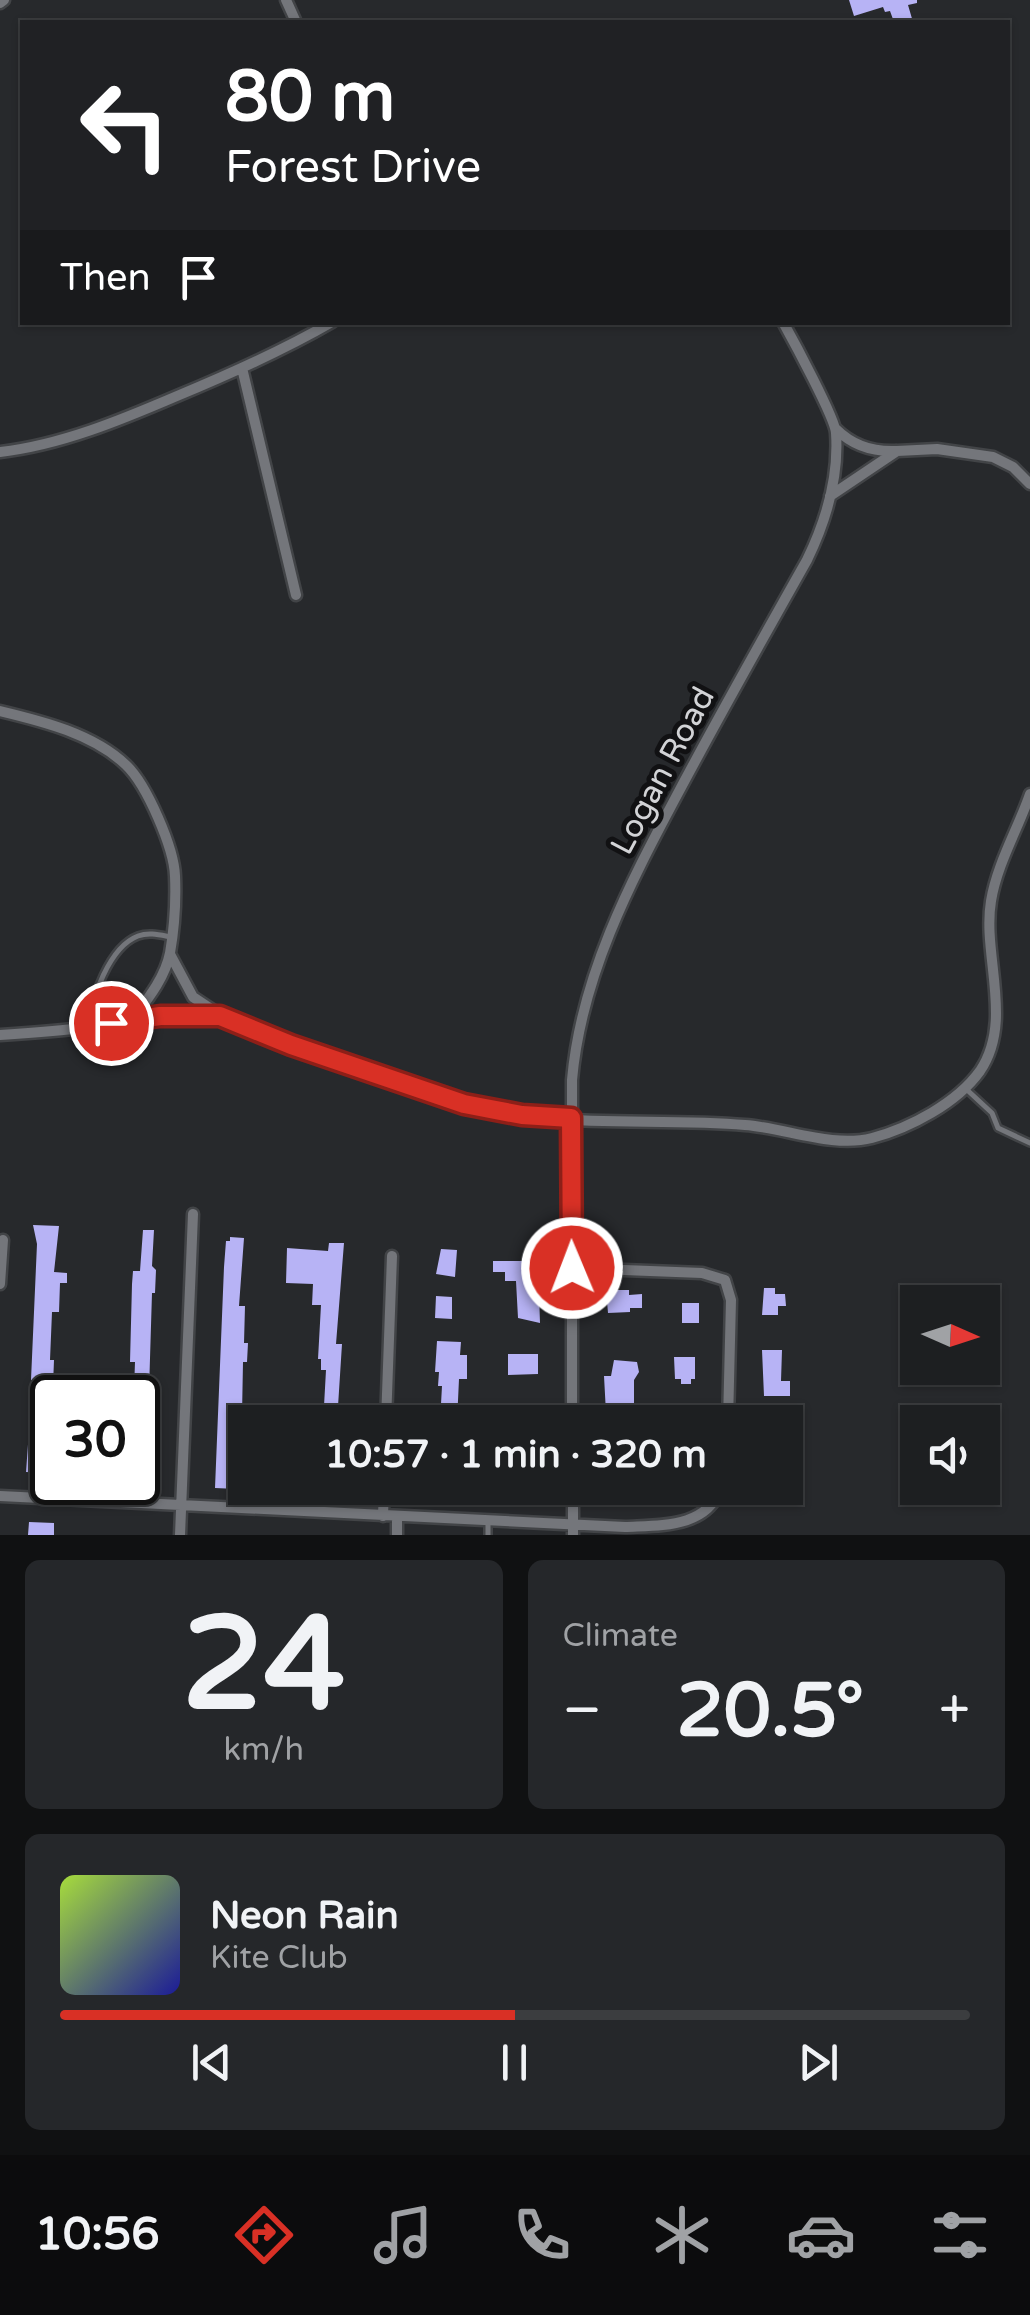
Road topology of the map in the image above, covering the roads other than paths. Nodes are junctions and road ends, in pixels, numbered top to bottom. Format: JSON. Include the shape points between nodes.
{"nodes":[{"id":1,"x":326,"y":325,"type":"edge"},
{"id":2,"x":784,"y":325,"type":"edge"},
{"id":3,"x":242,"y":368,"type":"junction"},
{"id":4,"x":836,"y":429,"type":"junction"},
{"id":5,"x":0,"y":452,"type":"edge"},
{"id":6,"x":897,"y":452,"type":"junction"},
{"id":7,"x":1030,"y":484,"type":"edge"},
{"id":8,"x":830,"y":496,"type":"junction"},
{"id":9,"x":296,"y":595,"type":"dead end"},
{"id":10,"x":0,"y":712,"type":"edge"},
{"id":11,"x":1030,"y":794,"type":"edge"},
{"id":12,"x":171,"y":937,"type":"junction"},
{"id":13,"x":170,"y":954,"type":"junction"},
{"id":14,"x":220,"y":1016,"type":"junction"},
{"id":15,"x":132,"y":1020,"type":"junction"},
{"id":16,"x":89,"y":1027,"type":"junction"},
{"id":17,"x":0,"y":1035,"type":"edge"},
{"id":18,"x":965,"y":1088,"type":"junction"},
{"id":19,"x":571,"y":1118,"type":"junction"},
{"id":20,"x":1030,"y":1144,"type":"edge"},
{"id":21,"x":193,"y":1214,"type":"dead end"},
{"id":22,"x":3,"y":1240,"type":"dead end"},
{"id":23,"x":392,"y":1256,"type":"dead end"},
{"id":24,"x":572,"y":1268,"type":"junction"},
{"id":25,"x":0,"y":1284,"type":"edge"},
{"id":26,"x":387,"y":1405,"type":"edge"},
{"id":27,"x":572,"y":1405,"type":"edge"},
{"id":28,"x":729,"y":1405,"type":"edge"},
{"id":29,"x":0,"y":1496,"type":"edge"},
{"id":30,"x":383,"y":1505,"type":"edge"},
{"id":31,"x":711,"y":1505,"type":"edge"},
{"id":32,"x":181,"y":1506,"type":"junction"},
{"id":33,"x":383,"y":1516,"type":"junction"},
{"id":34,"x":397,"y":1517,"type":"junction"},
{"id":35,"x":488,"y":1521,"type":"junction"},
{"id":36,"x":573,"y":1530,"type":"edge"},
{"id":37,"x":180,"y":1535,"type":"edge"},
{"id":38,"x":397,"y":1535,"type":"edge"},
{"id":39,"x":488,"y":1535,"type":"edge"}],
"edges":[{"from":1,"to":3,"type":"street"},
{"from":2,"to":4,"type":"street"},
{"from":3,"to":5,"type":"street","via":[[82,432]]},
{"from":3,"to":9,"type":"street"},
{"from":4,"to":6,"type":"street","via":[[870,450]]},
{"from":4,"to":8,"type":"street","name":"Logan Road"},
{"from":6,"to":7,"type":"street","via":[[982,453],[1013,467]]},
{"from":6,"to":8,"type":"street"},
{"from":8,"to":19,"type":"street","name":"Logan Road","via":[[807,560],[618,912],[577,1035]]},
{"from":10,"to":12,"type":"street","via":[[70,732],[127,766],[147,795],[175,873]]},
{"from":11,"to":18,"type":"street","via":[[992,896],[991,1046]]},
{"from":12,"to":13,"type":"street"},
{"from":12,"to":16,"type":"lane","via":[[142,934],[122,947],[91,1003]]},
{"from":13,"to":14,"type":"street","via":[[193,997]]},
{"from":13,"to":15,"type":"street"},
{"from":14,"to":15,"type":"street"},
{"from":14,"to":19,"type":"street","via":[[464,1104]]},
{"from":15,"to":16,"type":"street"},
{"from":16,"to":17,"type":"street"},
{"from":18,"to":19,"type":"street","via":[[920,1118],[856,1140],[716,1122]]},
{"from":18,"to":20,"type":"lane","via":[[998,1128]]},
{"from":19,"to":24,"type":"street","name":"Logan Road"},
{"from":21,"to":32,"type":"street"},
{"from":22,"to":25,"type":"street"},
{"from":23,"to":26,"type":"street"},
{"from":24,"to":27,"type":"street","name":"Logan Road"},
{"from":24,"to":28,"type":"street","via":[[722,1277],[731,1330]]},
{"from":29,"to":32,"type":"street"},
{"from":30,"to":33,"type":"street"},
{"from":31,"to":36,"type":"street","via":[[699,1516],[668,1525]]},
{"from":32,"to":33,"type":"street"},
{"from":32,"to":37,"type":"street"},
{"from":33,"to":34,"type":"street"},
{"from":34,"to":35,"type":"street"},
{"from":34,"to":38,"type":"street"},
{"from":35,"to":36,"type":"street"},
{"from":35,"to":39,"type":"lane"}]}
